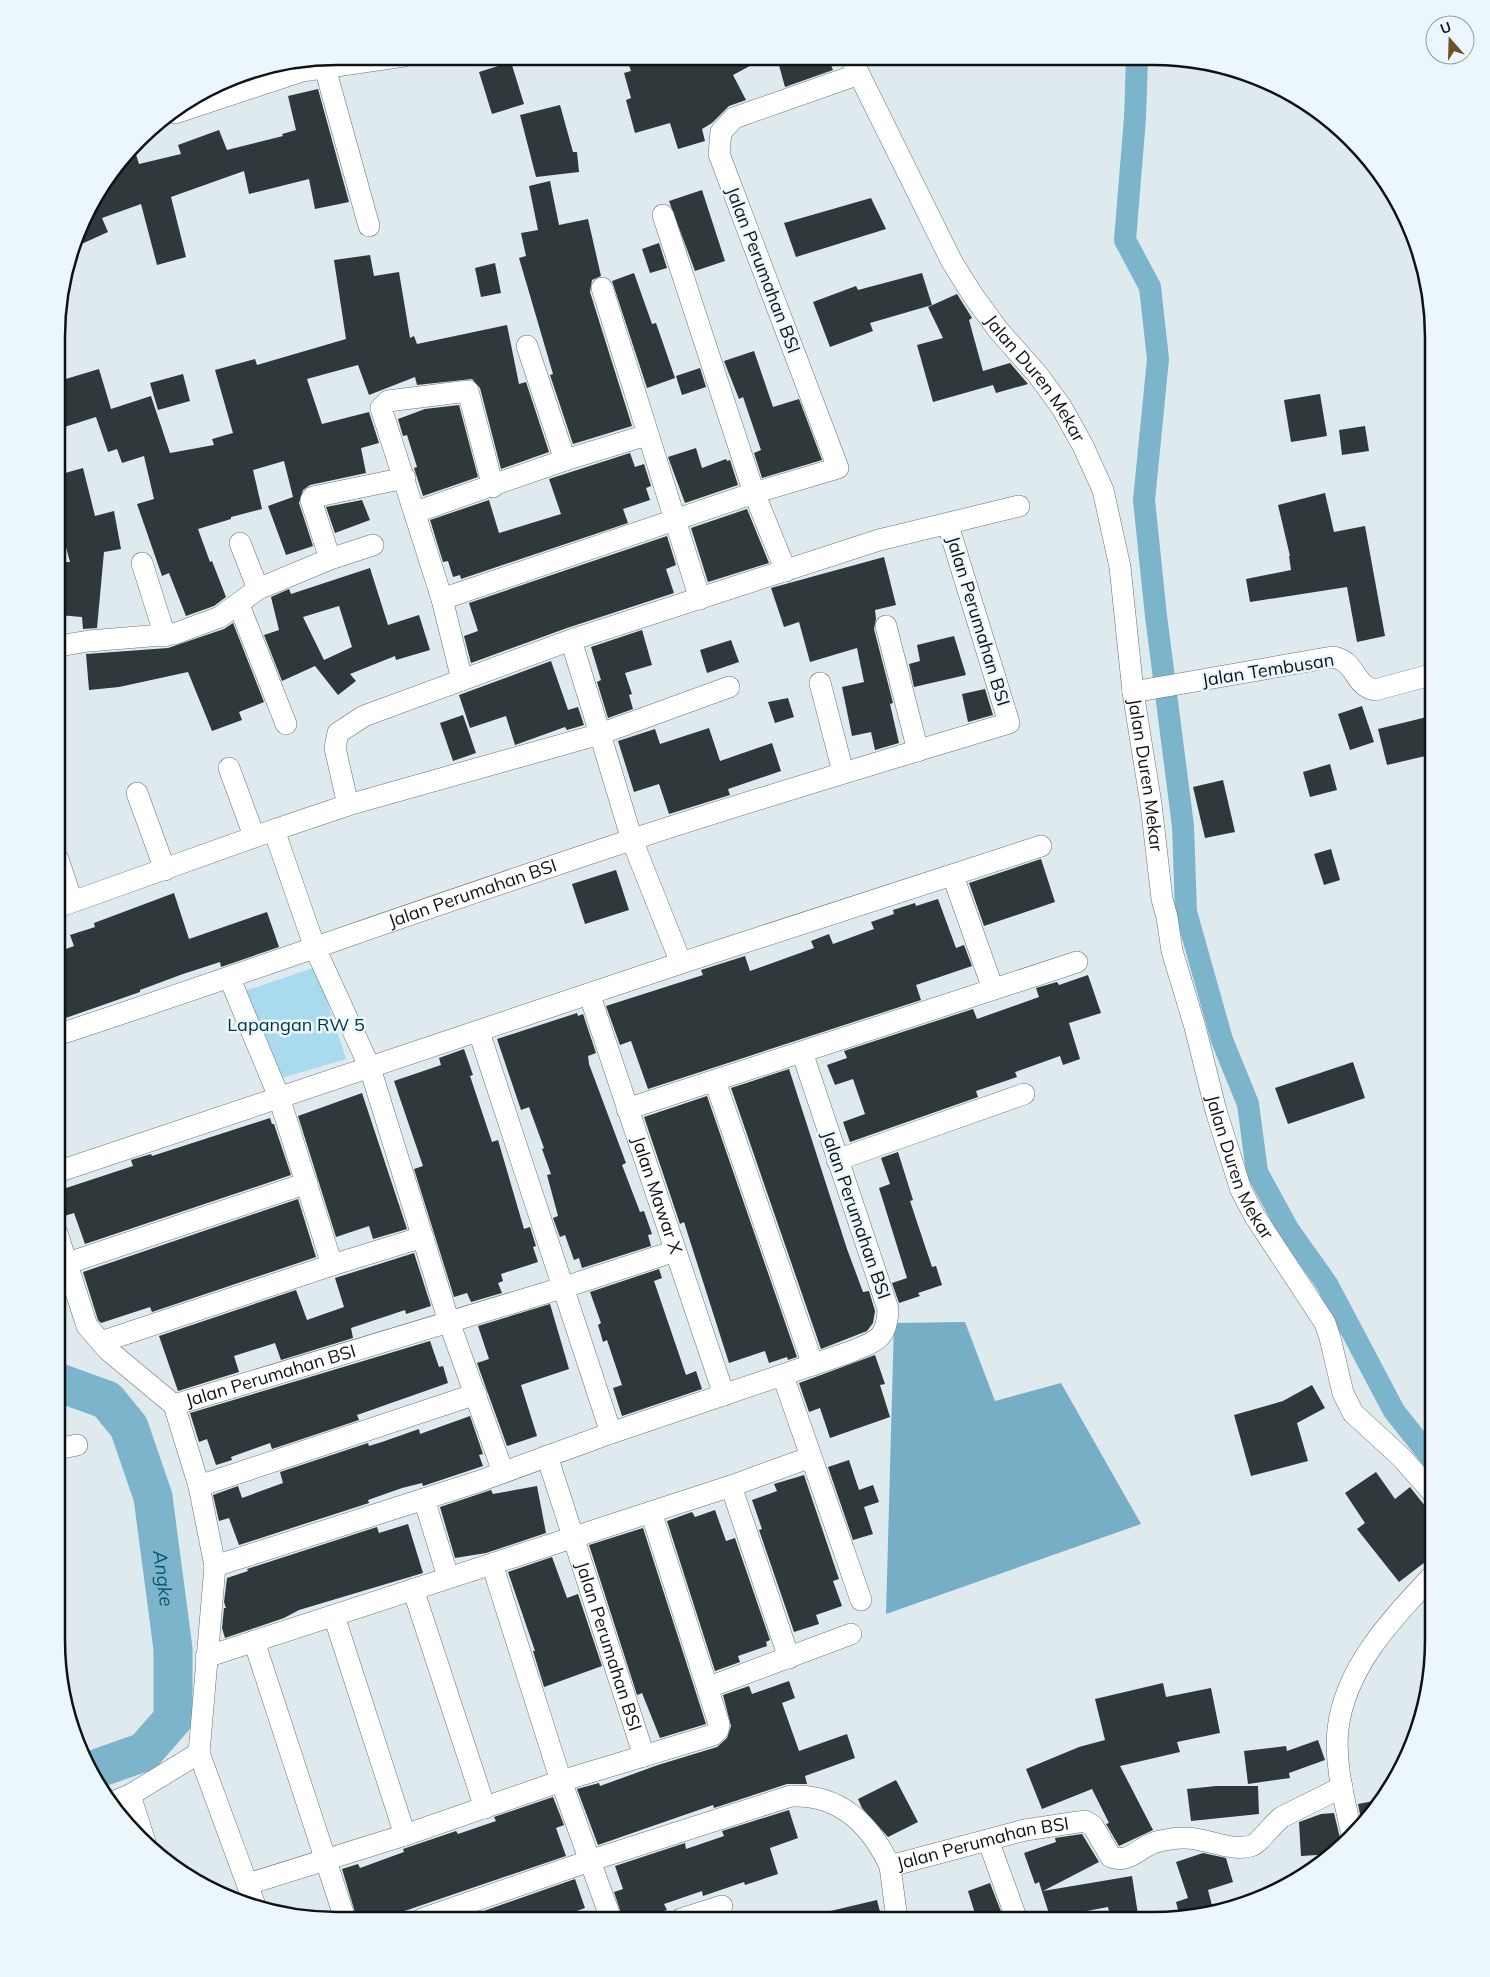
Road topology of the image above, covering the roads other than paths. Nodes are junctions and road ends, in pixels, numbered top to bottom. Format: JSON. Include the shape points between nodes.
{"nodes":[{"id":1,"x":344,"y":65,"type":"edge"},
{"id":2,"x":855,"y":66,"type":"edge"},
{"id":3,"x":308,"y":67,"type":"edge"},
{"id":4,"x":296,"y":68,"type":"edge"},
{"id":5,"x":324,"y":68,"type":"junction"},
{"id":6,"x":193,"y":106,"type":"edge"},
{"id":7,"x":664,"y":215,"type":"dead end"},
{"id":8,"x":369,"y":226,"type":"dead end"},
{"id":9,"x":602,"y":288,"type":"dead end"},
{"id":10,"x":527,"y":346,"type":"dead end"},
{"id":11,"x":647,"y":435,"type":"junction"},
{"id":12,"x":565,"y":460,"type":"junction"},
{"id":13,"x":405,"y":478,"type":"junction"},
{"id":14,"x":493,"y":487,"type":"junction"},
{"id":15,"x":754,"y":492,"type":"junction"},
{"id":16,"x":1019,"y":506,"type":"dead end"},
{"id":17,"x":416,"y":512,"type":"junction"},
{"id":18,"x":674,"y":518,"type":"junction"},
{"id":19,"x":948,"y":524,"type":"junction"},
{"id":20,"x":240,"y":543,"type":"dead end"},
{"id":21,"x":373,"y":545,"type":"dead end"},
{"id":22,"x":330,"y":559,"type":"junction"},
{"id":23,"x":142,"y":563,"type":"dead end"},
{"id":24,"x":786,"y":571,"type":"junction"},
{"id":25,"x":258,"y":589,"type":"junction"},
{"id":26,"x":442,"y":599,"type":"junction"},
{"id":27,"x":700,"y":599,"type":"junction"},
{"id":28,"x":239,"y":605,"type":"junction"},
{"id":29,"x":886,"y":626,"type":"dead end"},
{"id":30,"x":165,"y":636,"type":"junction"},
{"id":31,"x":571,"y":640,"type":"junction"},
{"id":32,"x":65,"y":645,"type":"edge"},
{"id":33,"x":1425,"y":676,"type":"edge"},
{"id":34,"x":462,"y":680,"type":"junction"},
{"id":35,"x":820,"y":683,"type":"dead end"},
{"id":36,"x":729,"y":687,"type":"dead end"},
{"id":37,"x":1133,"y":692,"type":"junction"},
{"id":38,"x":286,"y":724,"type":"dead end"},
{"id":39,"x":600,"y":734,"type":"junction"},
{"id":40,"x":918,"y":751,"type":"junction"},
{"id":41,"x":229,"y":768,"type":"dead end"},
{"id":42,"x":843,"y":772,"type":"junction"},
{"id":43,"x":136,"y":793,"type":"dead end"},
{"id":44,"x":348,"y":805,"type":"junction"},
{"id":45,"x":264,"y":833,"type":"junction"},
{"id":46,"x":632,"y":840,"type":"junction"},
{"id":47,"x":1041,"y":846,"type":"dead end"},
{"id":48,"x":164,"y":870,"type":"junction"},
{"id":49,"x":953,"y":876,"type":"junction"},
{"id":50,"x":65,"y":904,"type":"edge"},
{"id":51,"x":315,"y":948,"type":"junction"},
{"id":52,"x":1077,"y":962,"type":"dead end"},
{"id":53,"x":681,"y":963,"type":"junction"},
{"id":54,"x":230,"y":979,"type":"junction"},
{"id":55,"x":993,"y":989,"type":"junction"},
{"id":56,"x":590,"y":996,"type":"junction"},
{"id":57,"x":65,"y":1032,"type":"edge"},
{"id":58,"x":480,"y":1032,"type":"junction"},
{"id":59,"x":802,"y":1052,"type":"junction"},
{"id":60,"x":370,"y":1068,"type":"junction"},
{"id":61,"x":715,"y":1080,"type":"junction"},
{"id":62,"x":1024,"y":1094,"type":"dead end"},
{"id":63,"x":279,"y":1098,"type":"junction"},
{"id":64,"x":628,"y":1109,"type":"junction"},
{"id":65,"x":837,"y":1160,"type":"junction"},
{"id":66,"x":65,"y":1169,"type":"edge"},
{"id":67,"x":307,"y":1184,"type":"junction"},
{"id":68,"x":423,"y":1237,"type":"junction"},
{"id":69,"x":675,"y":1251,"type":"junction"},
{"id":70,"x":65,"y":1255,"type":"edge"},
{"id":71,"x":68,"y":1263,"type":"junction"},
{"id":72,"x":332,"y":1265,"type":"junction"},
{"id":73,"x":565,"y":1287,"type":"junction"},
{"id":74,"x":449,"y":1322,"type":"junction"},
{"id":75,"x":101,"y":1342,"type":"junction"},
{"id":76,"x":813,"y":1365,"type":"junction"},
{"id":77,"x":783,"y":1376,"type":"junction"},
{"id":78,"x":476,"y":1394,"type":"junction"},
{"id":79,"x":724,"y":1395,"type":"junction"},
{"id":80,"x":174,"y":1405,"type":"junction"},
{"id":81,"x":611,"y":1433,"type":"junction"},
{"id":82,"x":546,"y":1456,"type":"junction"},
{"id":83,"x":811,"y":1457,"type":"junction"},
{"id":84,"x":503,"y":1472,"type":"junction"},
{"id":85,"x":1425,"y":1484,"type":"edge"},
{"id":86,"x":199,"y":1486,"type":"junction"},
{"id":87,"x":731,"y":1486,"type":"junction"},
{"id":88,"x":424,"y":1499,"type":"junction"},
{"id":89,"x":651,"y":1512,"type":"junction"},
{"id":90,"x":572,"y":1538,"type":"junction"},
{"id":91,"x":492,"y":1564,"type":"junction"},
{"id":92,"x":215,"y":1566,"type":"junction"},
{"id":93,"x":448,"y":1577,"type":"junction"},
{"id":94,"x":1425,"y":1583,"type":"edge"},
{"id":95,"x":413,"y":1589,"type":"junction"},
{"id":96,"x":861,"y":1600,"type":"dead end"},
{"id":97,"x":334,"y":1616,"type":"junction"},
{"id":98,"x":851,"y":1634,"type":"dead end"},
{"id":99,"x":254,"y":1642,"type":"junction"},
{"id":100,"x":206,"y":1657,"type":"junction"},
{"id":101,"x":789,"y":1658,"type":"junction"},
{"id":102,"x":709,"y":1687,"type":"junction"},
{"id":103,"x":199,"y":1753,"type":"junction"},
{"id":104,"x":644,"y":1756,"type":"junction"},
{"id":105,"x":561,"y":1781,"type":"junction"},
{"id":106,"x":1342,"y":1787,"type":"junction"},
{"id":107,"x":120,"y":1799,"type":"edge"},
{"id":108,"x":485,"y":1808,"type":"junction"},
{"id":109,"x":131,"y":1818,"type":"edge"},
{"id":110,"x":1350,"y":1827,"type":"edge"},
{"id":111,"x":406,"y":1835,"type":"junction"},
{"id":112,"x":988,"y":1840,"type":"junction"},
{"id":113,"x":325,"y":1859,"type":"junction"},
{"id":114,"x":589,"y":1861,"type":"junction"},
{"id":115,"x":890,"y":1866,"type":"junction"},
{"id":116,"x":248,"y":1884,"type":"junction"},
{"id":117,"x":253,"y":1899,"type":"edge"},
{"id":118,"x":722,"y":1906,"type":"dead end"},
{"id":119,"x":343,"y":1912,"type":"edge"},
{"id":120,"x":442,"y":1912,"type":"edge"},
{"id":121,"x":608,"y":1912,"type":"edge"},
{"id":122,"x":703,"y":1912,"type":"edge"},
{"id":123,"x":896,"y":1912,"type":"edge"},
{"id":124,"x":1014,"y":1912,"type":"edge"}],
"edges":[{"from":1,"to":5,"type":"street"},
{"from":2,"to":15,"type":"street","name":"Jalan Perumahan BSI","via":[[734,118],[721,132],[719,154],[838,468]]},
{"from":2,"to":37,"type":"street","name":"Jalan Duren Mekar","via":[[952,262],[999,331],[1062,408],[1089,458],[1103,490],[1120,567]]},
{"from":3,"to":5,"type":"street"},
{"from":4,"to":6,"type":"street"},
{"from":5,"to":8,"type":"street"},
{"from":7,"to":15,"type":"street"},
{"from":9,"to":11,"type":"street"},
{"from":10,"to":12,"type":"street"},
{"from":11,"to":12,"type":"street"},
{"from":11,"to":18,"type":"street"},
{"from":12,"to":14,"type":"street"},
{"from":13,"to":14,"type":"street","via":[[382,405],[388,401],[468,391]]},
{"from":13,"to":17,"type":"street"},
{"from":13,"to":22,"type":"street","via":[[313,497],[311,500]]},
{"from":14,"to":17,"type":"street"},
{"from":15,"to":18,"type":"street","name":"Jalan Perumahan BSI"},
{"from":15,"to":24,"type":"street"},
{"from":16,"to":19,"type":"street","name":"Jalan Perumahan BSI"},
{"from":17,"to":26,"type":"street"},
{"from":18,"to":26,"type":"street","name":"Jalan Perumahan BSI"},
{"from":18,"to":27,"type":"street"},
{"from":19,"to":24,"type":"street","name":"Jalan Perumahan BSI","via":[[879,540]]},
{"from":19,"to":40,"type":"street","name":"Jalan Perumahan BSI","via":[[1009,723]]},
{"from":20,"to":25,"type":"street"},
{"from":21,"to":22,"type":"street"},
{"from":22,"to":25,"type":"street"},
{"from":23,"to":30,"type":"street"},
{"from":24,"to":27,"type":"street","name":"Jalan Perumahan BSI"},
{"from":25,"to":28,"type":"street"},
{"from":26,"to":34,"type":"street"},
{"from":27,"to":31,"type":"street","name":"Jalan Perumahan BSI"},
{"from":28,"to":30,"type":"street","via":[[199,626]]},
{"from":28,"to":38,"type":"street"},
{"from":29,"to":40,"type":"street"},
{"from":30,"to":32,"type":"street"},
{"from":31,"to":34,"type":"street","name":"Jalan Perumahan BSI"},
{"from":31,"to":39,"type":"street"},
{"from":33,"to":37,"type":"street","name":"Jalan Tembusan","via":[[1369,689],[1349,663],[1332,657]]},
{"from":34,"to":44,"type":"street","name":"Jalan Perumahan BSI","via":[[364,716],[338,733],[335,748]]},
{"from":35,"to":42,"type":"street"},
{"from":36,"to":39,"type":"street"},
{"from":37,"to":85,"type":"street","name":"Jalan Duren Mekar","via":[[1172,951],[1241,1190],[1324,1323],[1343,1393],[1353,1412]]},
{"from":39,"to":44,"type":"street"},
{"from":39,"to":46,"type":"street"},
{"from":40,"to":42,"type":"street","name":"Jalan Perumahan BSI"},
{"from":41,"to":45,"type":"street"},
{"from":42,"to":46,"type":"street","name":"Jalan Perumahan BSI"},
{"from":43,"to":48,"type":"street"},
{"from":44,"to":45,"type":"street"},
{"from":45,"to":48,"type":"street"},
{"from":45,"to":51,"type":"street"},
{"from":46,"to":51,"type":"street","name":"Jalan Perumahan BSI"},
{"from":46,"to":53,"type":"street"},
{"from":47,"to":49,"type":"street"},
{"from":48,"to":50,"type":"street"},
{"from":49,"to":53,"type":"street"},
{"from":49,"to":55,"type":"street"},
{"from":51,"to":54,"type":"street","name":"Jalan Perumahan BSI"},
{"from":51,"to":60,"type":"street"},
{"from":52,"to":55,"type":"street"},
{"from":53,"to":56,"type":"street"},
{"from":54,"to":57,"type":"street","name":"Jalan Perumahan BSI"},
{"from":54,"to":63,"type":"street"},
{"from":55,"to":59,"type":"street"},
{"from":56,"to":58,"type":"street"},
{"from":56,"to":64,"type":"street","name":"Jalan Mawar X"},
{"from":58,"to":60,"type":"street"},
{"from":58,"to":73,"type":"street"},
{"from":59,"to":61,"type":"street"},
{"from":59,"to":65,"type":"street","name":"Jalan Perumahan BSI"},
{"from":60,"to":63,"type":"street"},
{"from":60,"to":68,"type":"street"},
{"from":61,"to":64,"type":"street"},
{"from":61,"to":76,"type":"street"},
{"from":62,"to":65,"type":"street"},
{"from":63,"to":66,"type":"street"},
{"from":63,"to":67,"type":"street"},
{"from":64,"to":69,"type":"street","name":"Jalan Mawar X"},
{"from":65,"to":76,"type":"street","name":"Jalan Perumahan BSI","via":[[888,1309],[888,1326],[881,1338]]},
{"from":67,"to":71,"type":"street"},
{"from":67,"to":72,"type":"street"},
{"from":68,"to":72,"type":"street"},
{"from":68,"to":74,"type":"street"},
{"from":69,"to":73,"type":"street","name":"Jalan Perumahan BSI"},
{"from":69,"to":79,"type":"street","name":"Jalan Mawar X"},
{"from":70,"to":71,"type":"street"},
{"from":71,"to":75,"type":"street","via":[[87,1326]]},
{"from":72,"to":75,"type":"street"},
{"from":73,"to":74,"type":"street","name":"Jalan Perumahan BSI"},
{"from":73,"to":81,"type":"street"},
{"from":74,"to":78,"type":"street"},
{"from":74,"to":80,"type":"street","name":"Jalan Perumahan BSI"},
{"from":75,"to":80,"type":"street"},
{"from":76,"to":77,"type":"street","name":"Jalan Perumahan BSI"},
{"from":77,"to":79,"type":"street","name":"Jalan Perumahan BSI"},
{"from":77,"to":83,"type":"street"},
{"from":78,"to":84,"type":"street"},
{"from":78,"to":86,"type":"street"},
{"from":79,"to":81,"type":"street","name":"Jalan Perumahan BSI"},
{"from":80,"to":86,"type":"street","name":"Jalan Perumahan BSI"},
{"from":81,"to":82,"type":"street","name":"Jalan Perumahan BSI"},
{"from":82,"to":84,"type":"street","name":"Jalan Perumahan BSI"},
{"from":82,"to":90,"type":"street","name":"Jalan Perumahan BSI"},
{"from":83,"to":87,"type":"street"},
{"from":83,"to":96,"type":"street"},
{"from":84,"to":88,"type":"street","name":"Jalan Perumahan BSI"},
{"from":86,"to":92,"type":"street","name":"Jalan Perumahan BSI"},
{"from":87,"to":89,"type":"street"},
{"from":87,"to":101,"type":"street"},
{"from":88,"to":92,"type":"street","name":"Jalan Perumahan BSI"},
{"from":88,"to":93,"type":"street"},
{"from":89,"to":90,"type":"street"},
{"from":89,"to":102,"type":"street","name":"Jalan Perumahan BSI"},
{"from":90,"to":91,"type":"street"},
{"from":90,"to":104,"type":"street","name":"Jalan Perumahan BSI"},
{"from":91,"to":93,"type":"street"},
{"from":91,"to":105,"type":"street"},
{"from":92,"to":100,"type":"street","name":"Jalan Perumahan BSI"},
{"from":93,"to":95,"type":"street"},
{"from":94,"to":106,"type":"street","via":[[1386,1627],[1362,1662],[1344,1701],[1338,1729]]},
{"from":95,"to":97,"type":"street"},
{"from":95,"to":108,"type":"street"},
{"from":97,"to":99,"type":"street"},
{"from":97,"to":111,"type":"street"},
{"from":98,"to":101,"type":"street"},
{"from":99,"to":100,"type":"street"},
{"from":99,"to":113,"type":"street"},
{"from":100,"to":103,"type":"street","name":"Jalan Perumahan BSI"},
{"from":101,"to":102,"type":"street"},
{"from":102,"to":104,"type":"street","name":"Jalan Perumahan BSI","via":[[720,1724],[718,1730],[713,1735]]},
{"from":103,"to":107,"type":"street"},
{"from":103,"to":116,"type":"street","name":"Jalan Perumahan BSI"},
{"from":104,"to":105,"type":"street","name":"Jalan Perumahan BSI"},
{"from":105,"to":108,"type":"street","name":"Jalan Perumahan BSI"},
{"from":105,"to":114,"type":"street"},
{"from":106,"to":110,"type":"street"},
{"from":106,"to":112,"type":"street","name":"Jalan Perumahan BSI","via":[[1282,1817],[1254,1845],[1244,1848],[1183,1837],[1155,1842],[1120,1860],[1111,1857],[1093,1826],[1085,1821],[1025,1830]]},
{"from":107,"to":109,"type":"street"},
{"from":108,"to":111,"type":"street","name":"Jalan Perumahan BSI"},
{"from":111,"to":113,"type":"street","name":"Jalan Perumahan BSI"},
{"from":112,"to":115,"type":"street","name":"Jalan Perumahan BSI"},
{"from":112,"to":124,"type":"street"},
{"from":113,"to":116,"type":"street","name":"Jalan Perumahan BSI"},
{"from":113,"to":119,"type":"street"},
{"from":114,"to":115,"type":"street","name":"Jalan Perumahan BSI","via":[[791,1796],[809,1795],[844,1808],[863,1825]]},
{"from":114,"to":120,"type":"street","name":"Jalan Perumahan BSI"},
{"from":114,"to":121,"type":"street"},
{"from":115,"to":123,"type":"street"},
{"from":116,"to":117,"type":"street","name":"Jalan Perumahan BSI"},
{"from":118,"to":122,"type":"street"}]}
